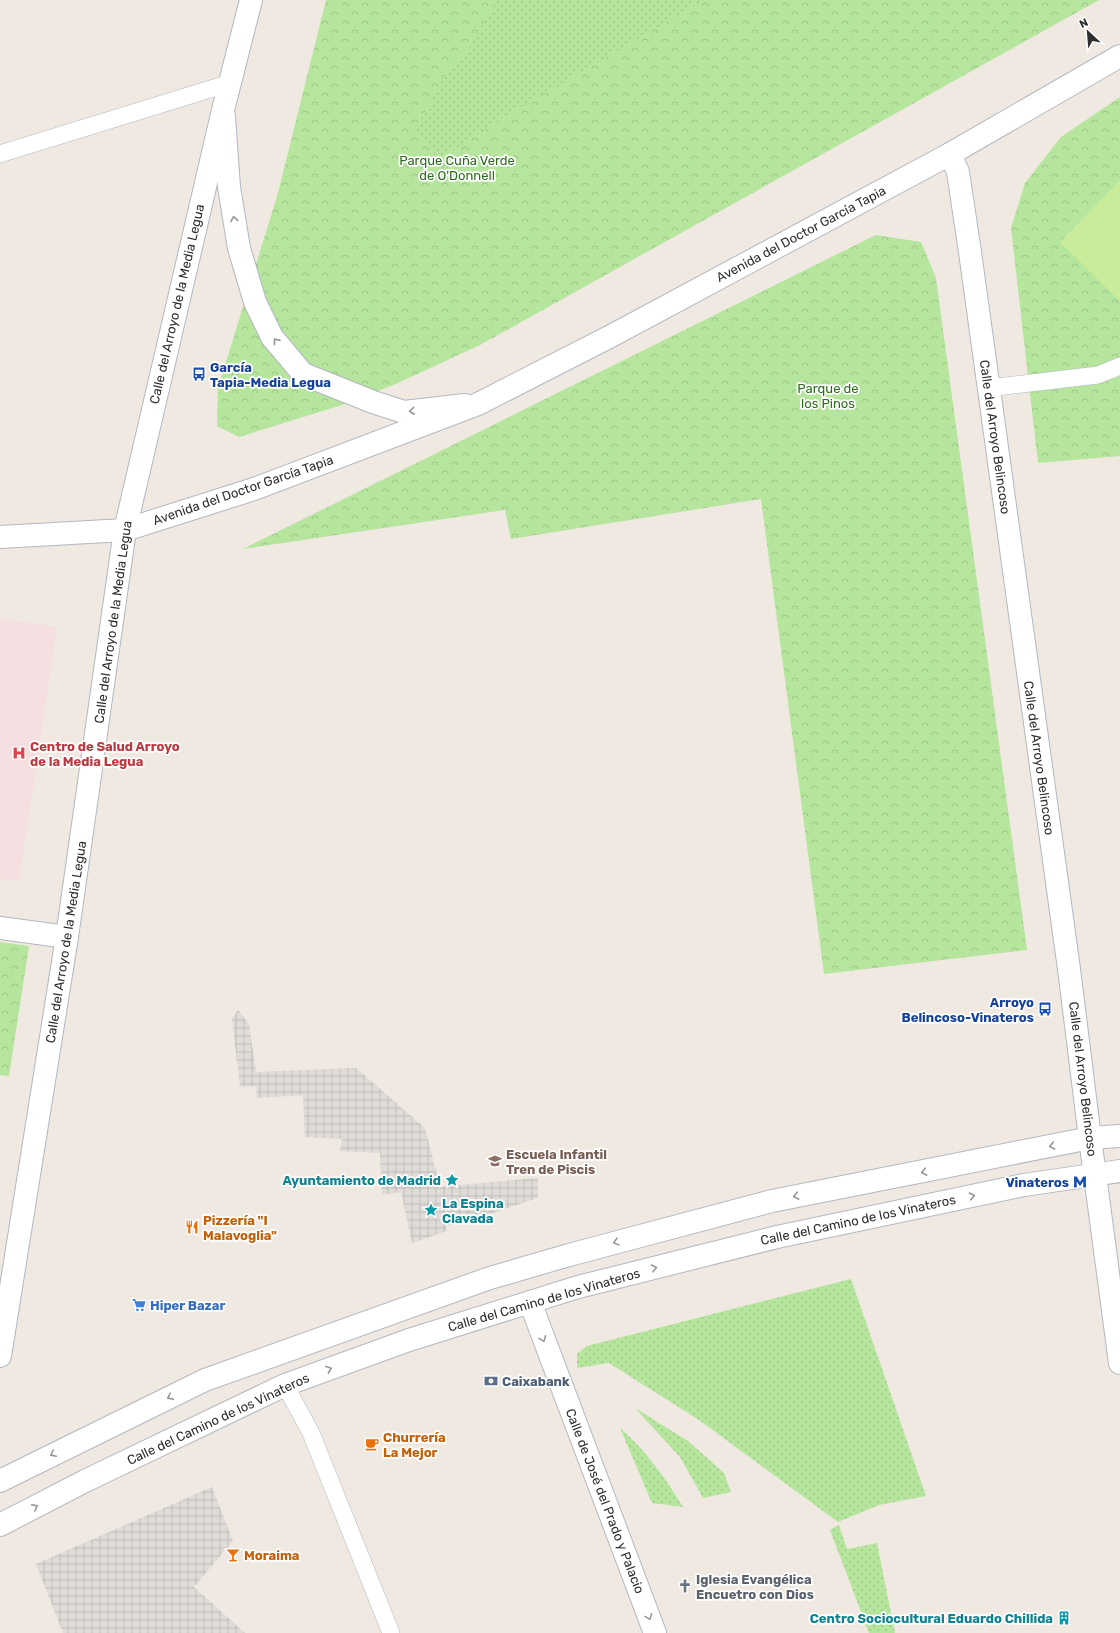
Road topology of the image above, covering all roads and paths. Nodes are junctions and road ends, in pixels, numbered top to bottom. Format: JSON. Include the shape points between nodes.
{"nodes":[{"id":1,"x":251,"y":0,"type":"edge"},
{"id":2,"x":1120,"y":56,"type":"edge"},
{"id":3,"x":230,"y":84,"type":"junction"},
{"id":4,"x":223,"y":110,"type":"junction"},
{"id":5,"x":0,"y":154,"type":"edge"},
{"id":6,"x":950,"y":154,"type":"junction"},
{"id":7,"x":1120,"y":366,"type":"edge"},
{"id":8,"x":988,"y":388,"type":"junction"},
{"id":9,"x":478,"y":404,"type":"junction"},
{"id":10,"x":125,"y":530,"type":"junction"},
{"id":11,"x":0,"y":538,"type":"edge"},
{"id":12,"x":0,"y":928,"type":"edge"},
{"id":13,"x":67,"y":937,"type":"junction"},
{"id":14,"x":1120,"y":1136,"type":"edge"},
{"id":15,"x":1090,"y":1138,"type":"junction"},
{"id":16,"x":1120,"y":1171,"type":"edge"},
{"id":17,"x":1095,"y":1174,"type":"junction"},
{"id":18,"x":530,"y":1302,"type":"junction"},
{"id":19,"x":0,"y":1356,"type":"edge"},
{"id":20,"x":1120,"y":1363,"type":"edge"},
{"id":21,"x":285,"y":1385,"type":"junction"},
{"id":22,"x":0,"y":1481,"type":"edge"},
{"id":23,"x":0,"y":1525,"type":"edge"},
{"id":24,"x":391,"y":1633,"type":"edge"},
{"id":25,"x":655,"y":1633,"type":"edge"}],
"edges":[{"from":1,"to":3,"type":"street","name":"Calle del Arroyo de la Media Legua"},
{"from":2,"to":6,"type":"street","name":"Avenida del Doctor García Tapia"},
{"from":3,"to":4,"type":"street","name":"Calle del Arroyo de la Media Legua"},
{"from":3,"to":5,"type":"lane"},
{"from":9,"to":4,"type":"street","name":"Avenida del Doctor García Tapia","one_way":true,"via":[[404,412],[303,374],[272,337],[255,302],[239,248],[229,187]]},
{"from":4,"to":10,"type":"street","name":"Calle del Arroyo de la Media Legua"},
{"from":6,"to":8,"type":"street","name":"Calle del Arroyo Belincoso","via":[[958,172]]},
{"from":6,"to":9,"type":"street","name":"Avenida del Doctor García Tapia","via":[[620,332]]},
{"from":7,"to":8,"type":"lane","via":[[1098,375]]},
{"from":8,"to":15,"type":"street","name":"Calle del Arroyo Belincoso"},
{"from":9,"to":10,"type":"street","name":"Avenida del Doctor García Tapia","via":[[254,489]]},
{"from":10,"to":11,"type":"street","name":"Avenida del Doctor García Tapia"},
{"from":10,"to":13,"type":"street","name":"Calle del Arroyo de la Media Legua"},
{"from":12,"to":13,"type":"street"},
{"from":13,"to":19,"type":"street","name":"Calle del Arroyo de la Media Legua"},
{"from":14,"to":15,"type":"street"},
{"from":15,"to":17,"type":"street","name":"Calle del Arroyo Belincoso"},
{"from":15,"to":22,"type":"street","one_way":true,"via":[[772,1201],[490,1278],[205,1380]]},
{"from":16,"to":17,"type":"street","name":"Calle del Camino de los Vinateros"},
{"from":18,"to":17,"type":"street","name":"Calle del Camino de los Vinateros","one_way":true,"via":[[578,1287],[776,1237],[1024,1185]]},
{"from":17,"to":20,"type":"street","name":"Calle del Arroyo Belincoso"},
{"from":21,"to":18,"type":"street","name":"Calle del Camino de los Vinateros","one_way":true,"via":[[409,1340]]},
{"from":18,"to":25,"type":"street","name":"Calle de José del Prado y Palacio","one_way":true},
{"from":23,"to":21,"type":"street","name":"Calle del Camino de los Vinateros","one_way":true,"via":[[85,1481]]},
{"from":21,"to":24,"type":"lane","via":[[311,1433]]}]}
